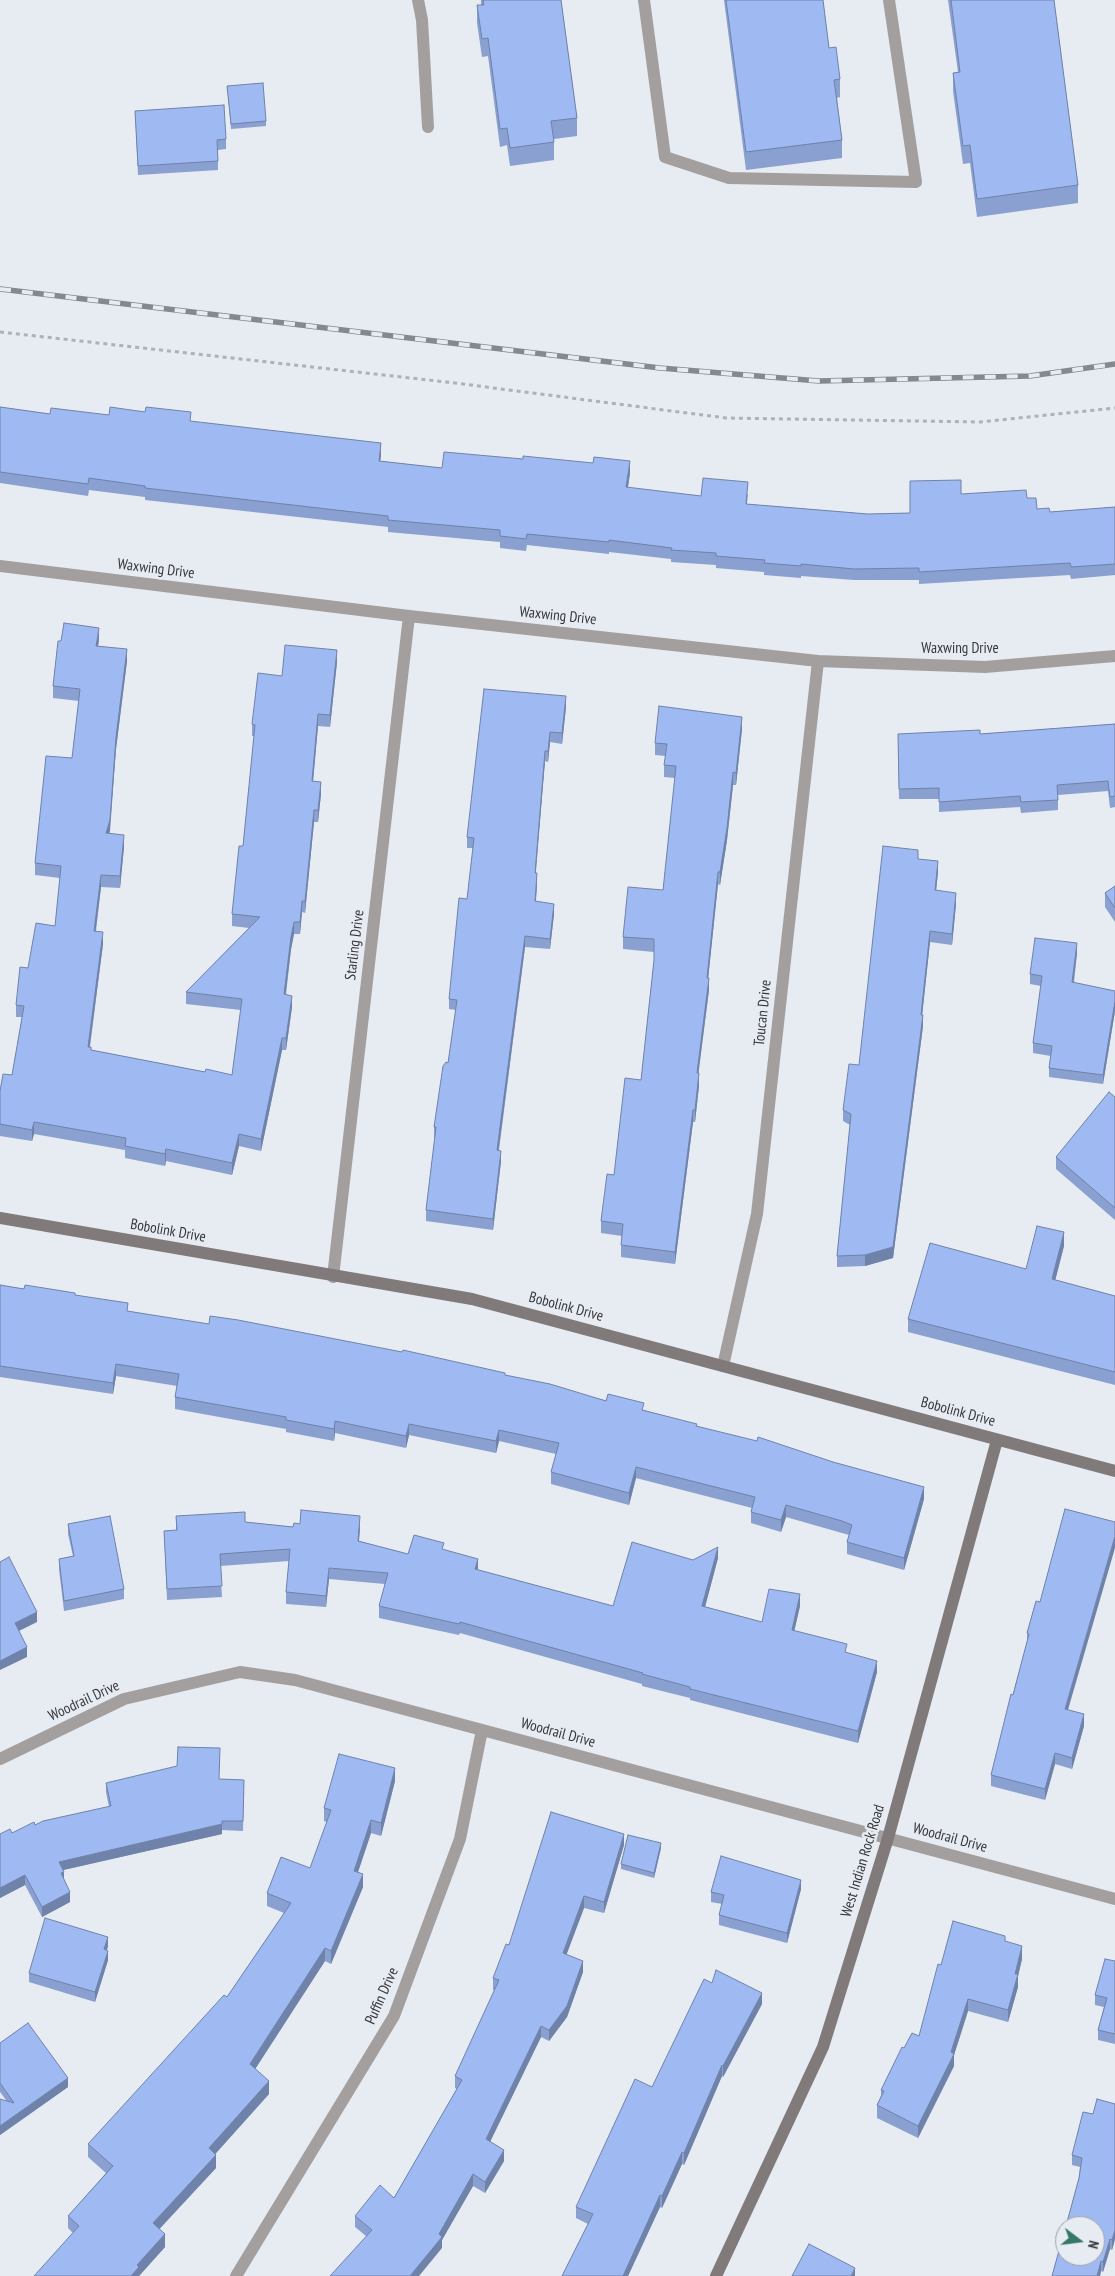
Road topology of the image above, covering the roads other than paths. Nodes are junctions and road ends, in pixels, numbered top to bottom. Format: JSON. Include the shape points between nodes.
{"nodes":[{"id":1,"x":418,"y":0,"type":"edge"},
{"id":2,"x":644,"y":0,"type":"edge"},
{"id":3,"x":889,"y":0,"type":"edge"},
{"id":4,"x":428,"y":127,"type":"dead end"},
{"id":5,"x":0,"y":566,"type":"edge"},
{"id":6,"x":409,"y":616,"type":"junction"},
{"id":7,"x":1115,"y":656,"type":"edge"},
{"id":8,"x":818,"y":661,"type":"junction"},
{"id":9,"x":0,"y":1218,"type":"edge"},
{"id":10,"x":332,"y":1276,"type":"junction"},
{"id":11,"x":723,"y":1366,"type":"junction"},
{"id":12,"x":997,"y":1440,"type":"junction"},
{"id":13,"x":1115,"y":1471,"type":"edge"},
{"id":14,"x":482,"y":1730,"type":"junction"},
{"id":15,"x":0,"y":1759,"type":"edge"},
{"id":16,"x":888,"y":1838,"type":"junction"},
{"id":17,"x":1115,"y":1899,"type":"edge"},
{"id":18,"x":236,"y":2276,"type":"edge"},
{"id":19,"x":716,"y":2276,"type":"edge"}],
"edges":[{"from":1,"to":4,"type":"street"},
{"from":2,"to":3,"type":"street","via":[[665,157],[729,178],[916,182]]},
{"from":5,"to":6,"type":"street","name":"Waxwing Drive"},
{"from":6,"to":8,"type":"street","name":"Waxwing Drive"},
{"from":6,"to":10,"type":"street","name":"Starling Drive"},
{"from":7,"to":8,"type":"street","name":"Waxwing Drive","via":[[985,667]]},
{"from":8,"to":11,"type":"street","name":"Toucan Drive","via":[[757,1214]]},
{"from":9,"to":10,"type":"street","name":"Bobolink Drive"},
{"from":10,"to":11,"type":"street","name":"Bobolink Drive","via":[[472,1299]]},
{"from":11,"to":12,"type":"street","name":"Bobolink Drive"},
{"from":12,"to":13,"type":"street","name":"Bobolink Drive"},
{"from":12,"to":16,"type":"street","name":"West Indian Rock Road"},
{"from":14,"to":15,"type":"street","name":"Woodrail Drive","via":[[295,1680],[240,1672],[124,1699]]},
{"from":14,"to":16,"type":"street","name":"Woodrail Drive"},
{"from":14,"to":18,"type":"street","name":"Puffin Drive","via":[[460,1839],[394,2016]]},
{"from":16,"to":17,"type":"street","name":"Woodrail Drive"},
{"from":16,"to":19,"type":"street","name":"West Indian Rock Road","via":[[823,2047]]}]}
